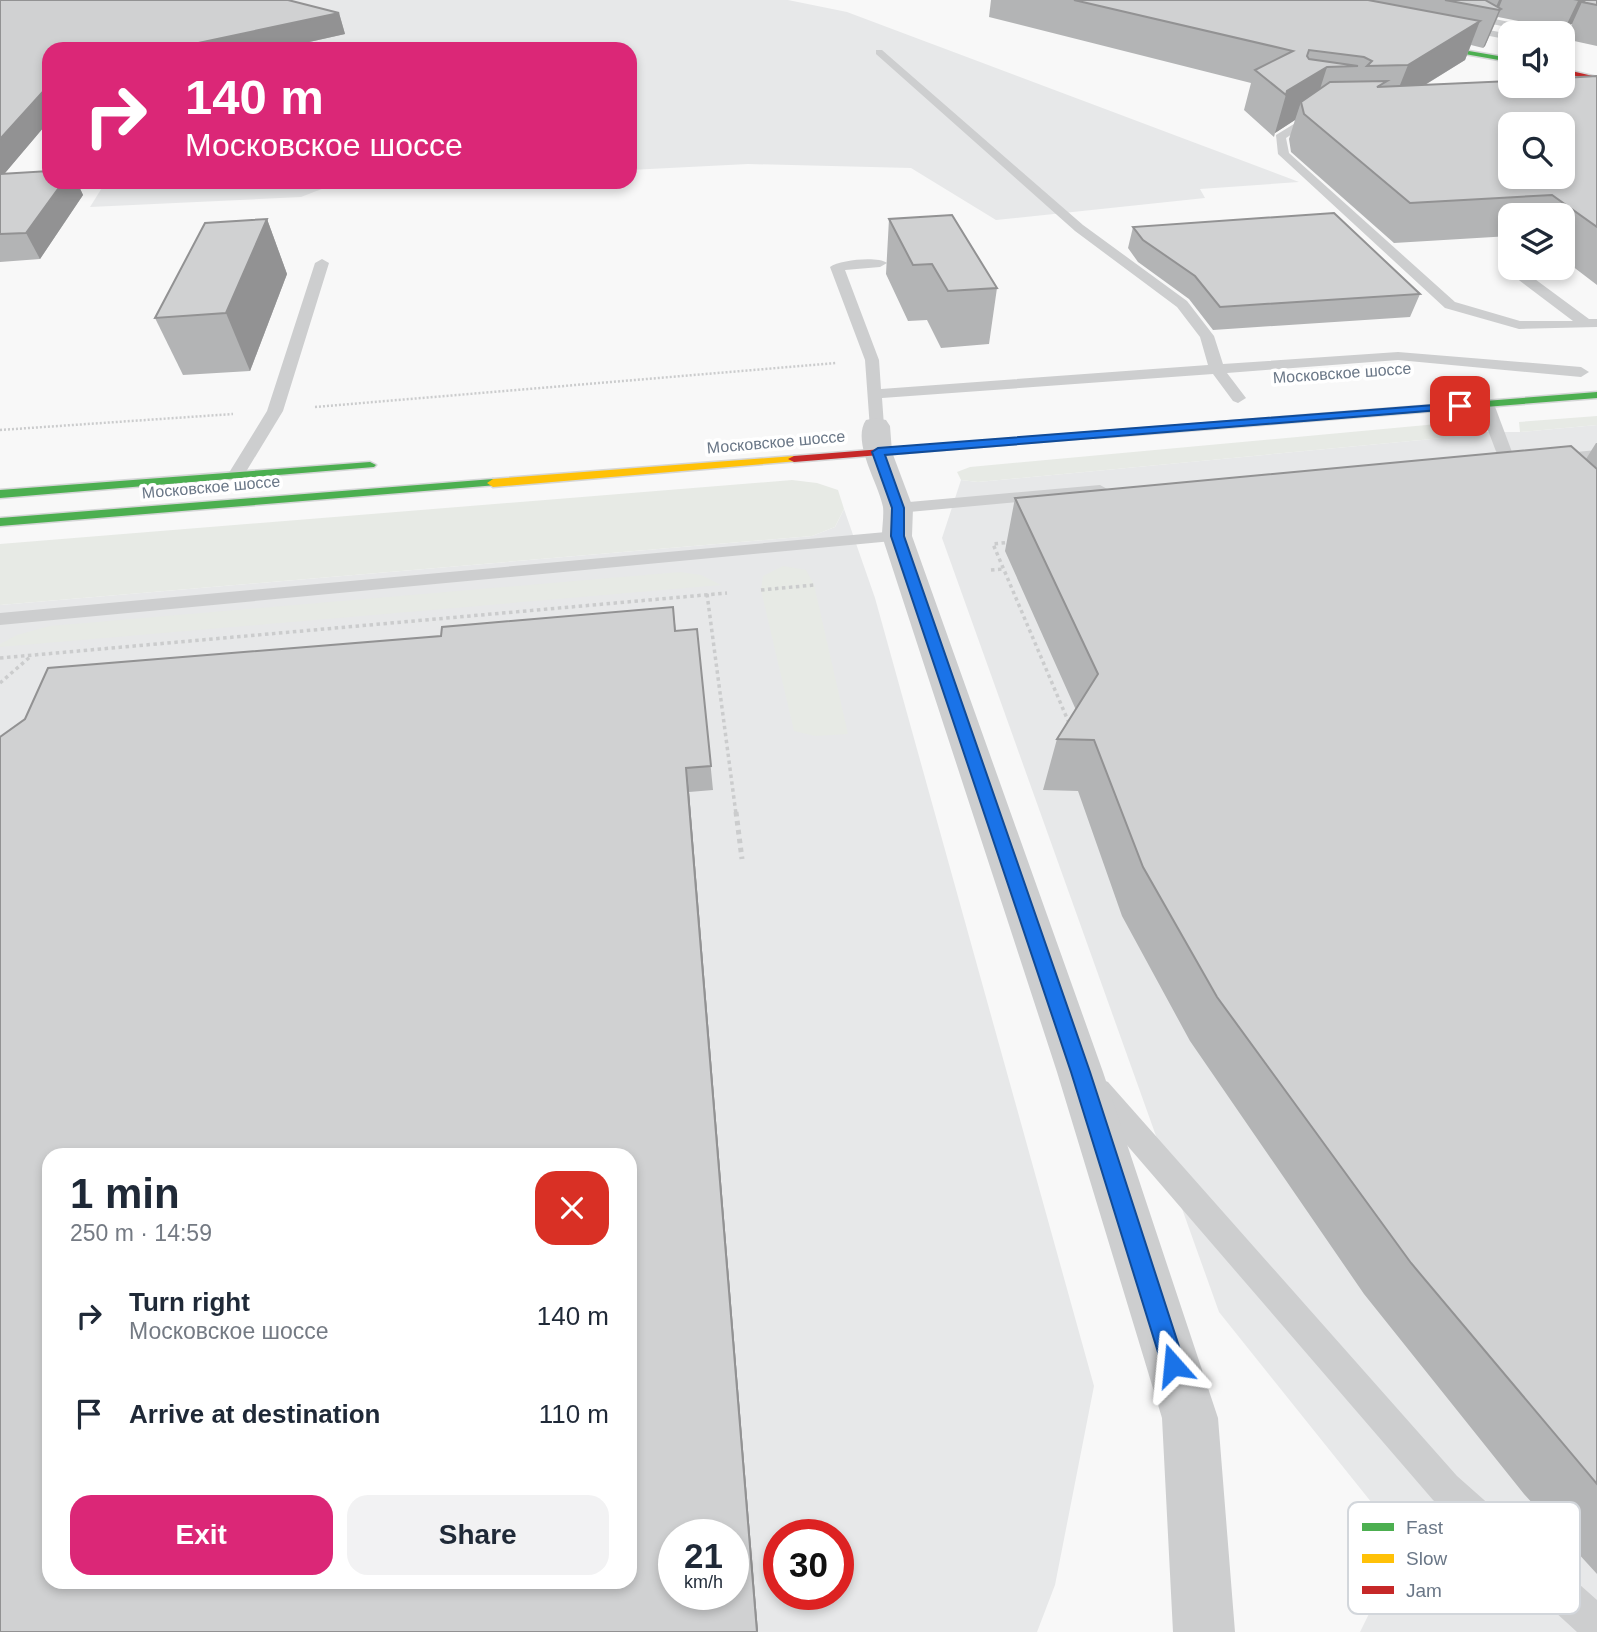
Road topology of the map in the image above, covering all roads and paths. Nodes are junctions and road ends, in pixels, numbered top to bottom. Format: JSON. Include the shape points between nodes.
{"nodes":[{"id":1,"x":1580,"y":18,"type":"dead end"},
{"id":2,"x":1488,"y":21,"type":"dead end"},
{"id":3,"x":1595,"y":21,"type":"edge"},
{"id":4,"x":1498,"y":23,"type":"edge"},
{"id":5,"x":1447,"y":24,"type":"edge"},
{"id":6,"x":1575,"y":29,"type":"edge"},
{"id":7,"x":1498,"y":35,"type":"edge"},
{"id":8,"x":879,"y":52,"type":"dead end"},
{"id":9,"x":1498,"y":58,"type":"edge"},
{"id":10,"x":1498,"y":67,"type":"edge"},
{"id":11,"x":1575,"y":74,"type":"edge"},
{"id":12,"x":1597,"y":79,"type":"edge"},
{"id":13,"x":1575,"y":87,"type":"edge"},
{"id":14,"x":1597,"y":93,"type":"edge"},
{"id":15,"x":1327,"y":113,"type":"edge"},
{"id":16,"x":321,"y":262,"type":"dead end"},
{"id":17,"x":880,"y":263,"type":"dead end"},
{"id":18,"x":1528,"y":280,"type":"edge"},
{"id":19,"x":1592,"y":324,"type":"edge"},
{"id":20,"x":872,"y":360,"type":"junction"},
{"id":21,"x":1217,"y":369,"type":"junction"},
{"id":22,"x":1589,"y":371,"type":"edge"},
{"id":23,"x":1485,"y":379,"type":"dead end"},
{"id":24,"x":874,"y":394,"type":"junction"},
{"id":25,"x":1597,"y":395,"type":"edge"},
{"id":26,"x":1238,"y":398,"type":"dead end"},
{"id":27,"x":1486,"y":404,"type":"junction"},
{"id":28,"x":275,"y":411,"type":"junction"},
{"id":29,"x":0,"y":430,"type":"edge"},
{"id":30,"x":876,"y":433,"type":"junction"},
{"id":31,"x":1597,"y":455,"type":"edge"},
{"id":32,"x":1555,"y":459,"type":"edge"},
{"id":33,"x":388,"y":464,"type":"dead end"},
{"id":34,"x":234,"y":476,"type":"junction"},
{"id":35,"x":1123,"y":488,"type":"edge"},
{"id":36,"x":1541,"y":488,"type":"edge"},
{"id":37,"x":0,"y":494,"type":"edge"},
{"id":38,"x":0,"y":522,"type":"edge"},
{"id":39,"x":898,"y":522,"type":"junction"},
{"id":40,"x":1018,"y":542,"type":"dead end"},
{"id":41,"x":1003,"y":569,"type":"junction"},
{"id":42,"x":991,"y":570,"type":"dead end"},
{"id":43,"x":814,"y":585,"type":"dead end"},
{"id":44,"x":761,"y":590,"type":"dead end"},
{"id":45,"x":727,"y":593,"type":"dead end"},
{"id":46,"x":707,"y":594,"type":"junction"},
{"id":47,"x":0,"y":619,"type":"edge"},
{"id":48,"x":32,"y":655,"type":"junction"},
{"id":49,"x":0,"y":658,"type":"edge"},
{"id":50,"x":0,"y":683,"type":"edge"},
{"id":51,"x":1069,"y":723,"type":"edge"},
{"id":52,"x":741,"y":859,"type":"dead end"},
{"id":53,"x":1080,"y":1072,"type":"junction"},
{"id":54,"x":1460,"y":1502,"type":"edge"},
{"id":55,"x":1580,"y":1610,"type":"edge"},
{"id":56,"x":1597,"y":1625,"type":"edge"},
{"id":57,"x":1204,"y":1632,"type":"edge"}],
"edges":[{"from":1,"to":3,"type":"lane"},
{"from":2,"to":4,"type":"lane"},
{"from":3,"to":6,"type":"lane"},
{"from":5,"to":7,"type":"lane"},
{"from":8,"to":21,"type":"lane","via":[[1079,228],[1182,304],[1207,336]]},
{"from":9,"to":10,"type":"main road","via":[[1401,41]]},
{"from":11,"to":12,"type":"main road"},
{"from":13,"to":14,"type":"main road"},
{"from":15,"to":19,"type":"lane","via":[[1315,113],[1280,137],[1284,154],[1450,305],[1520,325]]},
{"from":16,"to":28,"type":"lane"},
{"from":17,"to":20,"type":"lane","via":[[838,267]]},
{"from":18,"to":19,"type":"lane"},
{"from":20,"to":24,"type":"lane"},
{"from":20,"to":28,"type":"path"},
{"from":21,"to":22,"type":"lane","via":[[1398,356]]},
{"from":21,"to":24,"type":"lane"},
{"from":21,"to":26,"type":"lane"},
{"from":22,"to":23,"type":"main road"},
{"from":24,"to":30,"type":"lane"},
{"from":25,"to":27,"type":"main road","name":"Московское шоссе"},
{"from":27,"to":30,"type":"main road","name":"Московское шоссе"},
{"from":27,"to":36,"type":"lane","via":[[1498,454]]},
{"from":28,"to":29,"type":"path"},
{"from":28,"to":34,"type":"lane"},
{"from":30,"to":38,"type":"main road","name":"Московское шоссе"},
{"from":30,"to":39,"type":"street"},
{"from":31,"to":32,"type":"lane"},
{"from":33,"to":34,"type":"main road","name":"Московское шоссе"},
{"from":34,"to":37,"type":"main road","name":"Московское шоссе"},
{"from":35,"to":39,"type":"lane"},
{"from":39,"to":47,"type":"lane"},
{"from":39,"to":53,"type":"street"},
{"from":40,"to":41,"type":"path","via":[[993,544]]},
{"from":41,"to":42,"type":"path"},
{"from":41,"to":51,"type":"path"},
{"from":43,"to":44,"type":"path"},
{"from":45,"to":46,"type":"path"},
{"from":46,"to":48,"type":"path"},
{"from":46,"to":52,"type":"path"},
{"from":48,"to":49,"type":"path"},
{"from":48,"to":50,"type":"path"},
{"from":53,"to":54,"type":"lane"},
{"from":53,"to":57,"type":"street","via":[[1190,1418]]},
{"from":55,"to":56,"type":"lane"}]}
